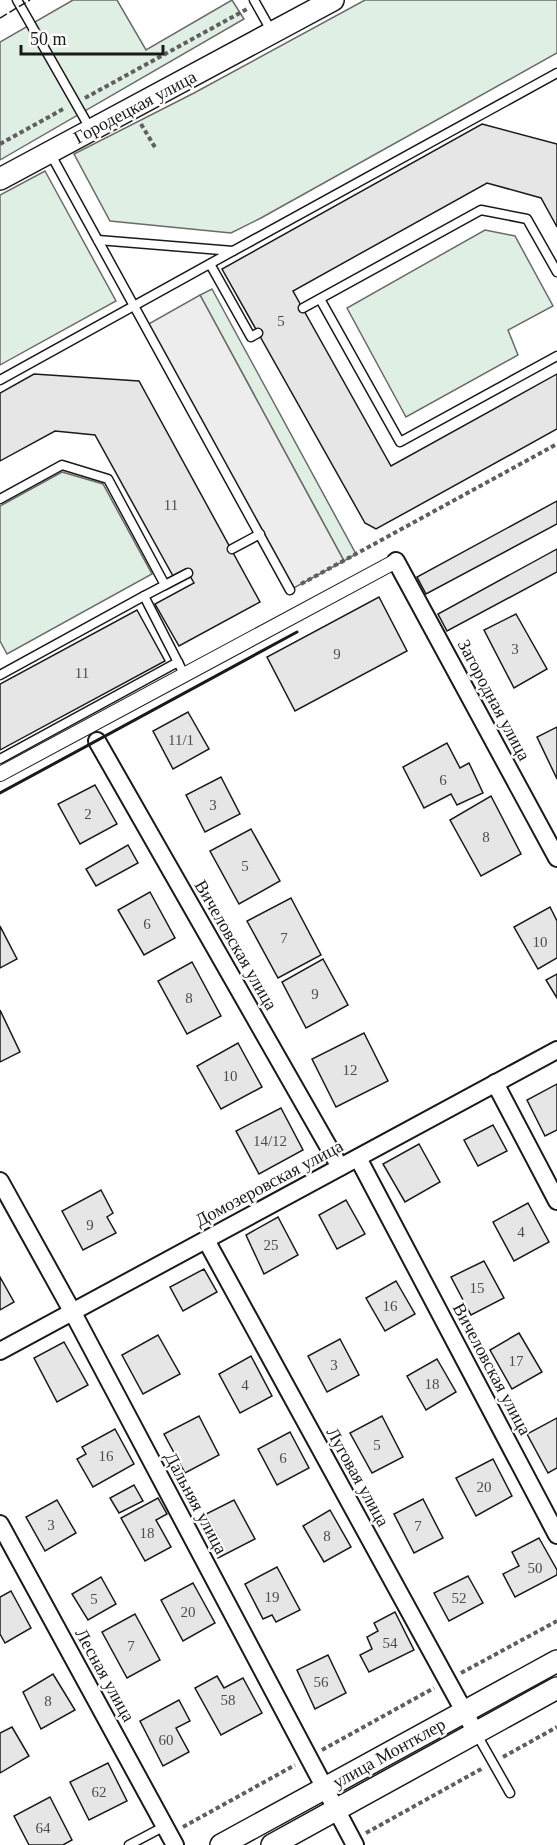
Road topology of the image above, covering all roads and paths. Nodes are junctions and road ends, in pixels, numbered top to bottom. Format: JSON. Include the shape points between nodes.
{"nodes":[{"id":1,"x":17,"y":0,"type":"edge"},
{"id":2,"x":333,"y":0,"type":"edge"},
{"id":3,"x":255,"y":2,"type":"edge"},
{"id":4,"x":273,"y":33,"type":"junction"},
{"id":5,"x":557,"y":73,"type":"edge"},
{"id":6,"x":75,"y":103,"type":"junction"},
{"id":7,"x":91,"y":130,"type":"junction"},
{"id":8,"x":0,"y":144,"type":"edge"},
{"id":9,"x":50,"y":152,"type":"junction"},
{"id":10,"x":0,"y":179,"type":"edge"},
{"id":11,"x":98,"y":240,"type":"junction"},
{"id":12,"x":233,"y":251,"type":"junction"},
{"id":13,"x":210,"y":264,"type":"junction"},
{"id":14,"x":557,"y":272,"type":"edge"},
{"id":15,"x":320,"y":299,"type":"junction"},
{"id":16,"x":134,"y":306,"type":"junction"},
{"id":17,"x":303,"y":308,"type":"dead end"},
{"id":18,"x":258,"y":333,"type":"dead end"},
{"id":19,"x":557,"y":356,"type":"edge"},
{"id":20,"x":0,"y":380,"type":"edge"},
{"id":21,"x":557,"y":444,"type":"edge"},
{"id":22,"x":0,"y":499,"type":"edge"},
{"id":23,"x":260,"y":534,"type":"junction"},
{"id":24,"x":231,"y":549,"type":"dead end"},
{"id":25,"x":396,"y":561,"type":"joint"},
{"id":26,"x":188,"y":573,"type":"dead end"},
{"id":27,"x":165,"y":585,"type":"junction"},
{"id":28,"x":290,"y":590,"type":"joint"},
{"id":29,"x":144,"y":596,"type":"junction"},
{"id":30,"x":181,"y":668,"type":"junction"},
{"id":31,"x":0,"y":675,"type":"edge"},
{"id":32,"x":98,"y":741,"type":"dead end"},
{"id":33,"x":0,"y":759,"type":"edge"},
{"id":34,"x":0,"y":774,"type":"edge"},
{"id":35,"x":557,"y":858,"type":"edge"},
{"id":36,"x":557,"y":1050,"type":"edge"},
{"id":37,"x":495,"y":1083,"type":"junction"},
{"id":38,"x":358,"y":1158,"type":"junction"},
{"id":39,"x":340,"y":1167,"type":"junction"},
{"id":40,"x":0,"y":1181,"type":"edge"},
{"id":41,"x":557,"y":1201,"type":"edge"},
{"id":42,"x":206,"y":1240,"type":"junction"},
{"id":43,"x":72,"y":1311,"type":"junction"},
{"id":44,"x":0,"y":1351,"type":"edge"},
{"id":45,"x":0,"y":1524,"type":"edge"},
{"id":46,"x":557,"y":1535,"type":"edge"},
{"id":47,"x":557,"y":1621,"type":"edge"},
{"id":48,"x":557,"y":1661,"type":"edge"},
{"id":49,"x":447,"y":1680,"type":"junction"},
{"id":50,"x":557,"y":1688,"type":"edge"},
{"id":51,"x":465,"y":1712,"type":"junction"},
{"id":52,"x":557,"y":1727,"type":"edge"},
{"id":53,"x":476,"y":1733,"type":"junction"},
{"id":54,"x":309,"y":1757,"type":"junction"},
{"id":55,"x":493,"y":1763,"type":"junction"},
{"id":56,"x":325,"y":1788,"type":"junction"},
{"id":57,"x":510,"y":1793,"type":"dead end"},
{"id":58,"x":336,"y":1810,"type":"junction"},
{"id":59,"x":170,"y":1835,"type":"edge"},
{"id":60,"x":354,"y":1843,"type":"edge"},
{"id":61,"x":129,"y":1845,"type":"edge"},
{"id":62,"x":220,"y":1845,"type":"edge"},
{"id":63,"x":273,"y":1845,"type":"edge"}],
"edges":[{"from":1,"to":6,"type":"lane"},
{"from":2,"to":4,"type":"street","name":"Городецкая улица"},
{"from":3,"to":4,"type":"lane"},
{"from":3,"to":6,"type":"path"},
{"from":4,"to":7,"type":"street","name":"Городецкая улица"},
{"from":5,"to":12,"type":"lane"},
{"from":6,"to":7,"type":"lane"},
{"from":6,"to":8,"type":"path"},
{"from":7,"to":9,"type":"street","name":"Городецкая улица"},
{"from":9,"to":10,"type":"street","name":"Городецкая улица"},
{"from":9,"to":11,"type":"lane"},
{"from":11,"to":12,"type":"lane"},
{"from":11,"to":16,"type":"lane"},
{"from":12,"to":13,"type":"lane"},
{"from":13,"to":16,"type":"lane"},
{"from":13,"to":18,"type":"lane","via":[[251,337]]},
{"from":14,"to":15,"type":"lane","via":[[527,219],[481,210]]},
{"from":15,"to":17,"type":"lane"},
{"from":15,"to":19,"type":"lane","via":[[400,442]]},
{"from":16,"to":20,"type":"lane"},
{"from":16,"to":23,"type":"lane"},
{"from":21,"to":28,"type":"path"},
{"from":22,"to":27,"type":"lane","via":[[63,465],[108,479]]},
{"from":23,"to":24,"type":"lane"},
{"from":23,"to":28,"type":"lane"},
{"from":25,"to":30,"type":"street"},
{"from":25,"to":35,"type":"street","name":"Загородная улица"},
{"from":26,"to":27,"type":"lane"},
{"from":27,"to":29,"type":"lane"},
{"from":29,"to":30,"type":"lane"},
{"from":29,"to":31,"type":"lane"},
{"from":30,"to":33,"type":"lane"},
{"from":30,"to":34,"type":"street"},
{"from":32,"to":39,"type":"street","name":"Вичеловская улица"},
{"from":36,"to":37,"type":"street","name":"Домозеровская улица"},
{"from":37,"to":38,"type":"street","name":"Домозеровская улица"},
{"from":37,"to":41,"type":"street"},
{"from":38,"to":39,"type":"street","name":"Домозеровская улица"},
{"from":38,"to":46,"type":"street","name":"Вичеловская улица"},
{"from":39,"to":42,"type":"street","name":"Домозеровская улица"},
{"from":40,"to":43,"type":"street","name":"Дальняя улица"},
{"from":42,"to":43,"type":"street","name":"Домозеровская улица"},
{"from":42,"to":49,"type":"street","name":"Луговая улица"},
{"from":43,"to":44,"type":"street","name":"Домозеровская улица"},
{"from":43,"to":54,"type":"street","name":"Дальняя улица"},
{"from":45,"to":59,"type":"street","name":"Лесная улица"},
{"from":47,"to":49,"type":"path"},
{"from":48,"to":51,"type":"street","name":"улица Монтклер"},
{"from":49,"to":51,"type":"street","name":"Луговая улица"},
{"from":49,"to":54,"type":"path"},
{"from":50,"to":53,"type":"street","name":"улица Монтклер"},
{"from":51,"to":53,"type":"street","name":"Луговая улица"},
{"from":51,"to":56,"type":"street","name":"улица Монтклер"},
{"from":52,"to":55,"type":"path"},
{"from":53,"to":55,"type":"lane"},
{"from":53,"to":58,"type":"street","name":"улица Монтклер"},
{"from":54,"to":56,"type":"street","name":"Дальняя улица"},
{"from":54,"to":59,"type":"path"},
{"from":55,"to":57,"type":"lane"},
{"from":55,"to":60,"type":"path"},
{"from":56,"to":58,"type":"street","name":"Дальняя улица"},
{"from":56,"to":62,"type":"street","name":"улица Монтклер"},
{"from":58,"to":60,"type":"street","name":"Дальняя улица"},
{"from":58,"to":63,"type":"street","name":"улица Монтклер"},
{"from":59,"to":61,"type":"lane"}]}
